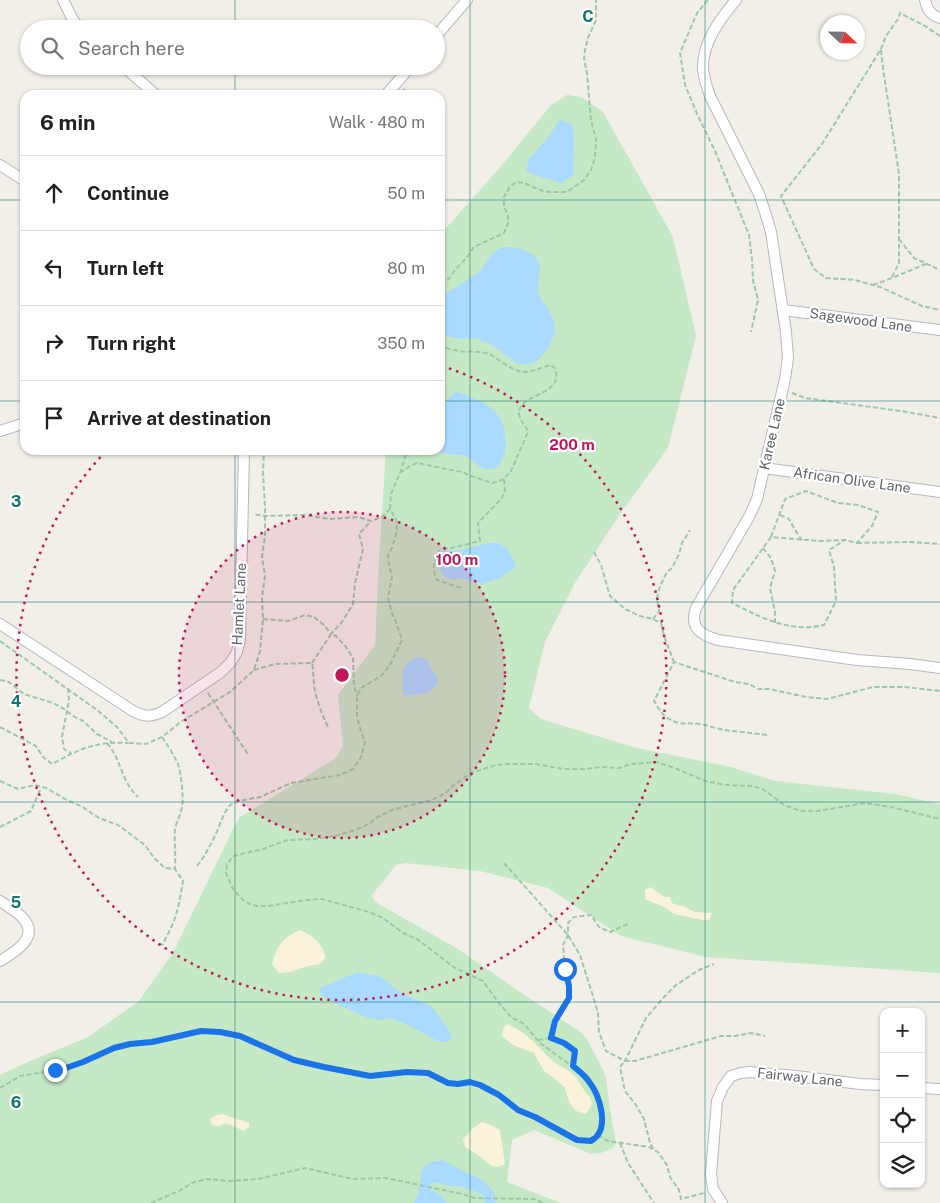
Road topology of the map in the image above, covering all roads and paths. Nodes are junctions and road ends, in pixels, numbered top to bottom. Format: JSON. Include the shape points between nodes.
{"nodes":[{"id":1,"x":63,"y":0,"type":"edge"},
{"id":2,"x":467,"y":0,"type":"edge"},
{"id":3,"x":596,"y":0,"type":"edge"},
{"id":4,"x":736,"y":0,"type":"edge"},
{"id":5,"x":925,"y":0,"type":"edge"},
{"id":6,"x":940,"y":18,"type":"edge"},
{"id":7,"x":73,"y":20,"type":"edge"},
{"id":8,"x":445,"y":26,"type":"edge"},
{"id":9,"x":940,"y":36,"type":"edge"},
{"id":10,"x":881,"y":49,"type":"junction"},
{"id":11,"x":133,"y":75,"type":"edge"},
{"id":12,"x":403,"y":75,"type":"edge"},
{"id":13,"x":150,"y":90,"type":"edge"},
{"id":14,"x":390,"y":90,"type":"edge"},
{"id":15,"x":0,"y":165,"type":"edge"},
{"id":16,"x":20,"y":179,"type":"edge"},
{"id":17,"x":743,"y":218,"type":"dead end"},
{"id":18,"x":899,"y":240,"type":"junction"},
{"id":19,"x":926,"y":264,"type":"junction"},
{"id":20,"x":940,"y":270,"type":"edge"},
{"id":21,"x":892,"y":277,"type":"junction"},
{"id":22,"x":445,"y":280,"type":"edge"},
{"id":23,"x":873,"y":285,"type":"junction"},
{"id":24,"x":783,"y":310,"type":"junction"},
{"id":25,"x":940,"y":310,"type":"edge"},
{"id":26,"x":940,"y":330,"type":"edge"},
{"id":27,"x":751,"y":332,"type":"dead end"},
{"id":28,"x":445,"y":347,"type":"edge"},
{"id":29,"x":783,"y":389,"type":"junction"},
{"id":30,"x":940,"y":418,"type":"edge"},
{"id":31,"x":20,"y":425,"type":"edge"},
{"id":32,"x":0,"y":431,"type":"edge"},
{"id":33,"x":244,"y":455,"type":"edge"},
{"id":34,"x":264,"y":455,"type":"edge"},
{"id":35,"x":405,"y":455,"type":"edge"},
{"id":36,"x":764,"y":468,"type":"junction"},
{"id":37,"x":400,"y":473,"type":"junction"},
{"id":38,"x":504,"y":479,"type":"junction"},
{"id":39,"x":940,"y":492,"type":"edge"},
{"id":40,"x":390,"y":509,"type":"junction"},
{"id":41,"x":242,"y":513,"type":"junction"},
{"id":42,"x":780,"y":515,"type":"junction"},
{"id":43,"x":265,"y":516,"type":"junction"},
{"id":44,"x":371,"y":521,"type":"junction"},
{"id":45,"x":690,"y":530,"type":"dead end"},
{"id":46,"x":771,"y":537,"type":"junction"},
{"id":47,"x":802,"y":540,"type":"junction"},
{"id":48,"x":846,"y":540,"type":"junction"},
{"id":49,"x":857,"y":543,"type":"junction"},
{"id":50,"x":940,"y":544,"type":"edge"},
{"id":51,"x":763,"y":548,"type":"junction"},
{"id":52,"x":594,"y":552,"type":"dead end"},
{"id":53,"x":461,"y":588,"type":"dead end"},
{"id":54,"x":263,"y":619,"type":"junction"},
{"id":55,"x":653,"y":619,"type":"junction"},
{"id":56,"x":775,"y":623,"type":"junction"},
{"id":57,"x":0,"y":624,"type":"edge"},
{"id":58,"x":331,"y":634,"type":"junction"},
{"id":59,"x":0,"y":641,"type":"edge"},
{"id":60,"x":674,"y":662,"type":"junction"},
{"id":61,"x":312,"y":663,"type":"junction"},
{"id":62,"x":940,"y":668,"type":"edge"},
{"id":63,"x":254,"y":670,"type":"junction"},
{"id":64,"x":0,"y":680,"type":"edge"},
{"id":65,"x":203,"y":684,"type":"junction"},
{"id":66,"x":68,"y":688,"type":"junction"},
{"id":67,"x":940,"y":691,"type":"edge"},
{"id":68,"x":357,"y":696,"type":"junction"},
{"id":69,"x":214,"y":702,"type":"junction"},
{"id":70,"x":68,"y":711,"type":"junction"},
{"id":71,"x":0,"y":727,"type":"edge"},
{"id":72,"x":329,"y":729,"type":"dead end"},
{"id":73,"x":767,"y":735,"type":"dead end"},
{"id":74,"x":162,"y":737,"type":"junction"},
{"id":75,"x":112,"y":742,"type":"junction"},
{"id":76,"x":107,"y":743,"type":"junction"},
{"id":77,"x":129,"y":743,"type":"junction"},
{"id":78,"x":71,"y":753,"type":"junction"},
{"id":79,"x":249,"y":756,"type":"dead end"},
{"id":80,"x":0,"y":781,"type":"edge"},
{"id":81,"x":42,"y":787,"type":"junction"},
{"id":82,"x":138,"y":797,"type":"dead end"},
{"id":83,"x":940,"y":819,"type":"edge"},
{"id":84,"x":0,"y":827,"type":"edge"},
{"id":85,"x":504,"y":863,"type":"dead end"},
{"id":86,"x":197,"y":866,"type":"dead end"},
{"id":87,"x":175,"y":869,"type":"junction"},
{"id":88,"x":0,"y":901,"type":"edge"},
{"id":89,"x":628,"y":924,"type":"dead end"},
{"id":90,"x":568,"y":935,"type":"junction"},
{"id":91,"x":158,"y":945,"type":"dead end"},
{"id":92,"x":0,"y":961,"type":"edge"},
{"id":93,"x":714,"y":964,"type":"dead end"},
{"id":94,"x":765,"y":1036,"type":"dead end"},
{"id":95,"x":551,"y":1038,"type":"junction"},
{"id":96,"x":538,"y":1040,"type":"junction"},
{"id":97,"x":624,"y":1061,"type":"junction"},
{"id":98,"x":573,"y":1066,"type":"junction"},
{"id":99,"x":880,"y":1085,"type":"edge"},
{"id":100,"x":0,"y":1088,"type":"edge"},
{"id":101,"x":925,"y":1088,"type":"edge"},
{"id":102,"x":940,"y":1089,"type":"edge"},
{"id":103,"x":598,"y":1135,"type":"junction"},
{"id":104,"x":620,"y":1143,"type":"junction"},
{"id":105,"x":653,"y":1149,"type":"junction"},
{"id":106,"x":713,"y":1189,"type":"junction"},
{"id":107,"x":681,"y":1199,"type":"junction"},
{"id":108,"x":151,"y":1203,"type":"edge"},
{"id":109,"x":542,"y":1203,"type":"edge"},
{"id":110,"x":654,"y":1203,"type":"edge"},
{"id":111,"x":677,"y":1203,"type":"edge"},
{"id":112,"x":722,"y":1203,"type":"edge"}],
"edges":[{"from":1,"to":7,"type":"street"},
{"from":2,"to":8,"type":"street"},
{"from":3,"to":22,"type":"path","via":[[596,20],[584,59],[596,139],[591,170],[584,180],[564,192],[516,182],[504,197],[508,221],[504,233],[474,246]]},
{"from":4,"to":24,"type":"street","name":"Karee Lane","via":[[710,37],[705,52],[704,80],[759,194],[771,232]]},
{"from":5,"to":6,"type":"street","via":[[928,10]]},
{"from":9,"to":10,"type":"path","via":[[900,12]]},
{"from":10,"to":18,"type":"path","via":[[900,174]]},
{"from":10,"to":23,"type":"path","via":[[822,144],[781,196],[814,269],[826,278]]},
{"from":11,"to":13,"type":"street"},
{"from":12,"to":14,"type":"street"},
{"from":15,"to":16,"type":"street"},
{"from":17,"to":27,"type":"path","via":[[749,235],[758,300]]},
{"from":18,"to":19,"type":"path","via":[[914,258]]},
{"from":18,"to":21,"type":"path","via":[[899,263]]},
{"from":19,"to":20,"type":"path"},
{"from":19,"to":21,"type":"path"},
{"from":21,"to":23,"type":"path"},
{"from":23,"to":25,"type":"path","via":[[922,306]]},
{"from":24,"to":26,"type":"street","name":"Sagewood Lane"},
{"from":24,"to":29,"type":"street","name":"Karee Lane","via":[[788,358]]},
{"from":28,"to":38,"type":"path","via":[[484,352],[526,373],[550,365],[556,368],[554,383],[542,394],[526,400],[520,408],[521,422],[528,432],[511,471]]},
{"from":29,"to":30,"type":"path","via":[[805,398]]},
{"from":29,"to":36,"type":"street","name":"Karee Lane"},
{"from":31,"to":32,"type":"street"},
{"from":33,"to":41,"type":"street","name":"Hamlet Lane"},
{"from":34,"to":43,"type":"path"},
{"from":35,"to":37,"type":"path"},
{"from":36,"to":39,"type":"street","name":"African Olive Lane"},
{"from":36,"to":62,"type":"street","name":"Karee Lane","via":[[750,515],[696,608],[694,622],[700,632],[729,642]]},
{"from":37,"to":38,"type":"path","via":[[417,463],[462,472],[492,483]]},
{"from":37,"to":40,"type":"path","via":[[391,494]]},
{"from":38,"to":53,"type":"path","via":[[502,498],[478,523],[480,541],[440,550],[435,556],[436,580]]},
{"from":40,"to":44,"type":"path"},
{"from":40,"to":68,"type":"path","via":[[396,519],[397,532],[388,556],[392,577],[388,598],[402,640],[390,665],[381,676],[361,688]]},
{"from":41,"to":43,"type":"path"},
{"from":41,"to":65,"type":"street","name":"Hamlet Lane","via":[[240,639],[231,662]]},
{"from":42,"to":46,"type":"path"},
{"from":42,"to":47,"type":"path","via":[[789,519]]},
{"from":42,"to":49,"type":"path","via":[[785,499],[806,491],[838,503],[878,512],[872,526]]},
{"from":43,"to":44,"type":"path","via":[[358,517]]},
{"from":43,"to":54,"type":"path"},
{"from":44,"to":58,"type":"path","via":[[359,534],[363,549],[353,604]]},
{"from":45,"to":55,"type":"path","via":[[660,586],[657,598],[659,611]]},
{"from":46,"to":47,"type":"path"},
{"from":46,"to":51,"type":"path"},
{"from":47,"to":48,"type":"path"},
{"from":48,"to":49,"type":"path"},
{"from":48,"to":56,"type":"path","via":[[829,550],[834,567],[836,601],[824,625]]},
{"from":49,"to":50,"type":"path"},
{"from":51,"to":56,"type":"path","via":[[771,558],[774,571],[770,588]]},
{"from":51,"to":56,"type":"path","via":[[733,590],[732,604]]},
{"from":52,"to":55,"type":"path","via":[[610,596],[626,609]]},
{"from":54,"to":58,"type":"path","via":[[288,621],[305,615],[314,617]]},
{"from":54,"to":63,"type":"path","via":[[260,651]]},
{"from":55,"to":60,"type":"path","via":[[661,623]]},
{"from":57,"to":65,"type":"street","name":"Hamlet Lane","via":[[139,714],[153,716],[162,712]]},
{"from":58,"to":61,"type":"path"},
{"from":58,"to":68,"type":"path","via":[[353,658]]},
{"from":59,"to":66,"type":"path"},
{"from":60,"to":67,"type":"path","via":[[735,682],[806,697],[827,699],[873,687]]},
{"from":60,"to":73,"type":"path","via":[[654,701],[670,720]]},
{"from":61,"to":63,"type":"path","via":[[274,664]]},
{"from":61,"to":72,"type":"path","via":[[314,689]]},
{"from":63,"to":69,"type":"path"},
{"from":64,"to":70,"type":"path","via":[[9,682],[24,694]]},
{"from":65,"to":69,"type":"path"},
{"from":66,"to":70,"type":"path"},
{"from":66,"to":77,"type":"path","via":[[117,727]]},
{"from":68,"to":86,"type":"path","via":[[357,715],[365,742],[362,758],[353,769],[340,775],[291,783],[260,797],[230,805]]},
{"from":69,"to":74,"type":"path"},
{"from":69,"to":79,"type":"path"},
{"from":70,"to":75,"type":"path"},
{"from":70,"to":78,"type":"path","via":[[62,737],[64,749]]},
{"from":71,"to":78,"type":"path","via":[[36,746],[52,764]]},
{"from":74,"to":77,"type":"path","via":[[146,744]]},
{"from":74,"to":87,"type":"path","via":[[178,766],[183,794],[174,841]]},
{"from":75,"to":76,"type":"path"},
{"from":75,"to":77,"type":"path"},
{"from":76,"to":78,"type":"path"},
{"from":76,"to":82,"type":"path","via":[[131,790]]},
{"from":80,"to":81,"type":"path","via":[[18,789],[35,785]]},
{"from":81,"to":84,"type":"path","via":[[31,811]]},
{"from":81,"to":87,"type":"path","via":[[118,826],[146,845],[165,868]]},
{"from":83,"to":96,"type":"path","via":[[865,803],[801,811],[784,805],[762,789],[704,781],[657,762],[584,769],[508,764],[471,774],[432,800],[392,810],[355,830],[316,839],[288,840],[234,856],[227,865],[227,876],[233,889],[244,901],[257,906],[322,899],[383,918],[448,964],[483,981],[511,1017],[524,1024]]},
{"from":85,"to":90,"type":"path"},
{"from":87,"to":91,"type":"path","via":[[183,881],[180,900],[163,944]]},
{"from":88,"to":92,"type":"street","via":[[22,916],[29,930],[23,945]]},
{"from":89,"to":90,"type":"path","via":[[610,932],[599,927],[591,915],[574,917],[568,923]]},
{"from":90,"to":95,"type":"path","via":[[563,946],[569,998],[555,1021]]},
{"from":90,"to":97,"type":"path","via":[[585,968],[606,1051]]},
{"from":93,"to":97,"type":"path","via":[[676,984],[646,1018]]},
{"from":94,"to":97,"type":"path","via":[[751,1033],[721,1036],[635,1061]]},
{"from":95,"to":96,"type":"path"},
{"from":95,"to":98,"type":"path","via":[[575,1051]]},
{"from":96,"to":98,"type":"path"},
{"from":97,"to":105,"type":"path","via":[[620,1067],[625,1091],[644,1119]]},
{"from":98,"to":103,"type":"path","via":[[596,1094],[603,1116]]},
{"from":99,"to":106,"type":"street","name":"Fairway Lane","via":[[748,1072],[731,1076],[717,1101],[711,1174]]},
{"from":100,"to":103,"type":"path","via":[[20,1076],[63,1069],[114,1048],[201,1031],[220,1032],[240,1036],[294,1060],[324,1067],[370,1076],[428,1073],[448,1083],[476,1083],[518,1110],[577,1140],[591,1141]]},
{"from":101,"to":102,"type":"street"},
{"from":103,"to":104,"type":"path"},
{"from":104,"to":105,"type":"path"},
{"from":104,"to":110,"type":"path","via":[[628,1163]]},
{"from":105,"to":107,"type":"path","via":[[667,1165]]},
{"from":106,"to":107,"type":"path"},
{"from":106,"to":112,"type":"street","name":"Fairway Lane"},
{"from":107,"to":111,"type":"path"},
{"from":108,"to":109,"type":"path","via":[[206,1179],[258,1179],[304,1168],[353,1179],[386,1178],[474,1198],[534,1198]]}]}
